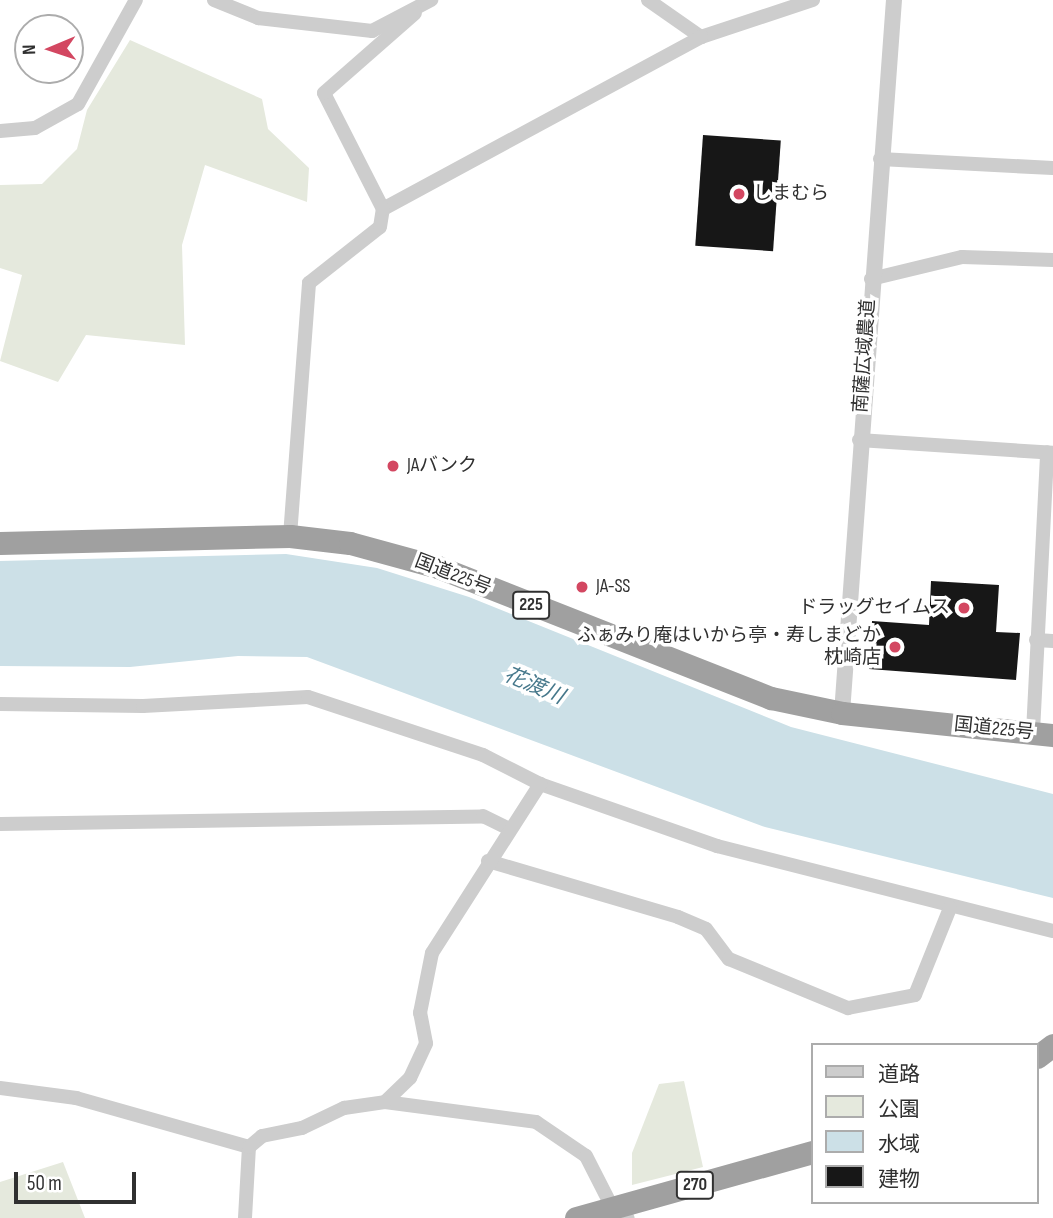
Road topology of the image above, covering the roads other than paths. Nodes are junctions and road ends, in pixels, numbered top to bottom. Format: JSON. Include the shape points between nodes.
{"nodes":[{"id":1,"x":135,"y":0,"type":"edge"},
{"id":2,"x":214,"y":0,"type":"edge"},
{"id":3,"x":431,"y":0,"type":"edge"},
{"id":4,"x":648,"y":0,"type":"edge"},
{"id":5,"x":813,"y":0,"type":"edge"},
{"id":6,"x":894,"y":0,"type":"edge"},
{"id":7,"x":415,"y":13,"type":"junction"},
{"id":8,"x":701,"y":37,"type":"junction"},
{"id":9,"x":0,"y":131,"type":"edge"},
{"id":10,"x":880,"y":159,"type":"junction"},
{"id":11,"x":1053,"y":168,"type":"edge"},
{"id":12,"x":383,"y":209,"type":"junction"},
{"id":13,"x":1053,"y":260,"type":"edge"},
{"id":14,"x":871,"y":279,"type":"junction"},
{"id":15,"x":859,"y":440,"type":"junction"},
{"id":16,"x":1050,"y":452,"type":"edge"},
{"id":17,"x":290,"y":536,"type":"junction"},
{"id":18,"x":0,"y":543,"type":"edge"},
{"id":19,"x":1036,"y":640,"type":"junction"},
{"id":20,"x":1053,"y":641,"type":"edge"},
{"id":21,"x":0,"y":704,"type":"edge"},
{"id":22,"x":842,"y":712,"type":"junction"},
{"id":23,"x":1053,"y":728,"type":"edge"},
{"id":24,"x":1029,"y":733,"type":"junction"},
{"id":25,"x":1053,"y":735,"type":"edge"},
{"id":26,"x":540,"y":784,"type":"junction"},
{"id":27,"x":0,"y":824,"type":"edge"},
{"id":28,"x":510,"y":829,"type":"junction"},
{"id":29,"x":488,"y":861,"type":"junction"},
{"id":30,"x":950,"y":908,"type":"junction"},
{"id":31,"x":1053,"y":931,"type":"edge"},
{"id":32,"x":0,"y":1088,"type":"edge"},
{"id":33,"x":386,"y":1102,"type":"junction"},
{"id":34,"x":249,"y":1147,"type":"junction"},
{"id":35,"x":811,"y":1153,"type":"edge"},
{"id":36,"x":620,"y":1213,"type":"edge"},
{"id":37,"x":245,"y":1218,"type":"edge"},
{"id":38,"x":576,"y":1218,"type":"edge"}],
"edges":[{"from":1,"to":9,"type":"street","via":[[78,104],[35,128]]},
{"from":2,"to":7,"type":"street","via":[[258,18],[372,31]]},
{"from":3,"to":7,"type":"street"},
{"from":4,"to":8,"type":"street"},
{"from":5,"to":8,"type":"street"},
{"from":6,"to":10,"type":"street","name":"南薩広域農道"},
{"from":7,"to":12,"type":"street","via":[[324,93]]},
{"from":8,"to":12,"type":"street"},
{"from":10,"to":11,"type":"street"},
{"from":10,"to":14,"type":"street","name":"南薩広域農道"},
{"from":12,"to":17,"type":"street","via":[[380,227],[309,283]]},
{"from":13,"to":14,"type":"street","via":[[962,257]]},
{"from":14,"to":15,"type":"street","name":"南薩広域農道"},
{"from":15,"to":16,"type":"street"},
{"from":15,"to":22,"type":"street","name":"南薩広域農道"},
{"from":16,"to":19,"type":"street"},
{"from":17,"to":18,"type":"highway","name":"国道225号","number":"225"},
{"from":17,"to":22,"type":"highway","name":"国道225号","number":"225","via":[[392,552],[738,687]]},
{"from":19,"to":20,"type":"street"},
{"from":19,"to":24,"type":"street"},
{"from":21,"to":26,"type":"street","via":[[144,706],[308,697],[483,755]]},
{"from":22,"to":24,"type":"highway","name":"国道225号","number":"225"},
{"from":23,"to":24,"type":"street"},
{"from":24,"to":25,"type":"highway","name":"国道225号","number":"225"},
{"from":26,"to":28,"type":"street"},
{"from":26,"to":30,"type":"street","via":[[717,846]]},
{"from":27,"to":28,"type":"street","via":[[483,816]]},
{"from":28,"to":29,"type":"street"},
{"from":29,"to":30,"type":"street","via":[[678,917],[706,929],[729,959],[848,1008],[915,995]]},
{"from":29,"to":33,"type":"street","via":[[432,953],[420,1013],[426,1043],[410,1078]]},
{"from":30,"to":31,"type":"street"},
{"from":32,"to":34,"type":"street","via":[[76,1098]]},
{"from":33,"to":34,"type":"street","via":[[344,1108],[302,1129],[261,1136]]},
{"from":33,"to":36,"type":"street","via":[[536,1122],[586,1156]]},
{"from":34,"to":37,"type":"street"},
{"from":35,"to":36,"type":"highway","number":"270"},
{"from":36,"to":38,"type":"highway","number":"270"}]}
